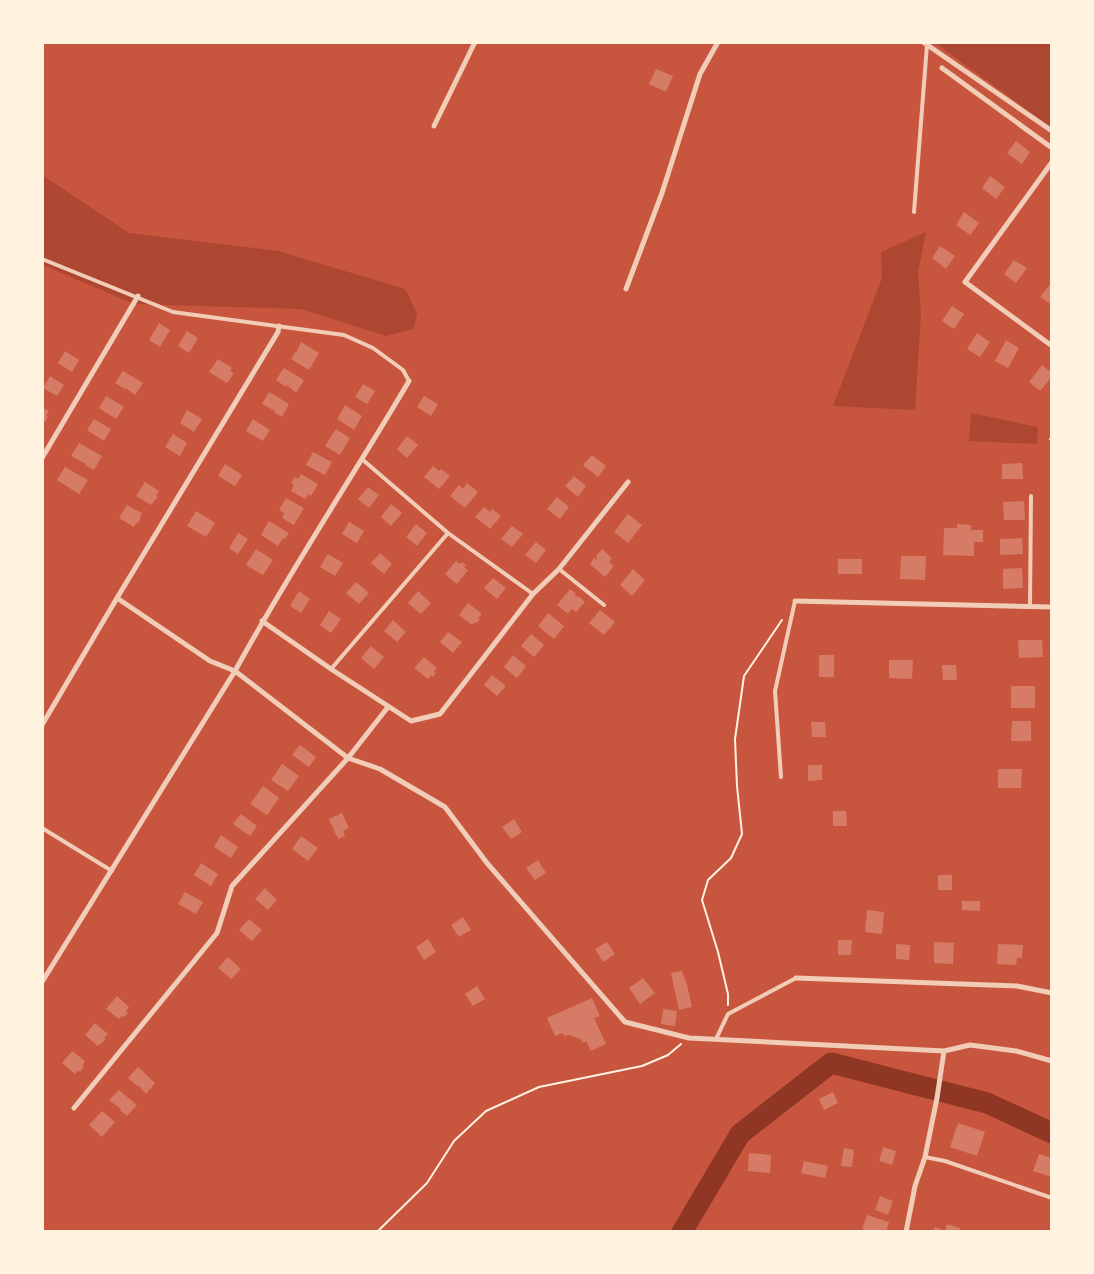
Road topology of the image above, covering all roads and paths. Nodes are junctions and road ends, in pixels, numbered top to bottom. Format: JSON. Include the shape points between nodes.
{"nodes":[{"id":1,"x":475,"y":42,"type":"edge"},
{"id":2,"x":718,"y":42,"type":"edge"},
{"id":3,"x":925,"y":44,"type":"edge"},
{"id":4,"x":942,"y":68,"type":"dead end"},
{"id":5,"x":434,"y":126,"type":"dead end"},
{"id":6,"x":1052,"y":132,"type":"edge"},
{"id":7,"x":1052,"y":148,"type":"edge"},
{"id":8,"x":1052,"y":162,"type":"edge"},
{"id":9,"x":914,"y":212,"type":"dead end"},
{"id":10,"x":42,"y":259,"type":"edge"},
{"id":11,"x":626,"y":289,"type":"dead end"},
{"id":12,"x":138,"y":296,"type":"junction"},
{"id":13,"x":279,"y":326,"type":"junction"},
{"id":14,"x":1052,"y":346,"type":"edge"},
{"id":15,"x":409,"y":381,"type":"joint"},
{"id":16,"x":42,"y":458,"type":"edge"},
{"id":17,"x":363,"y":460,"type":"junction"},
{"id":18,"x":628,"y":482,"type":"dead end"},
{"id":19,"x":1032,"y":496,"type":"dead end"},
{"id":20,"x":448,"y":533,"type":"junction"},
{"id":21,"x":559,"y":569,"type":"junction"},
{"id":22,"x":533,"y":594,"type":"junction"},
{"id":23,"x":117,"y":598,"type":"junction"},
{"id":24,"x":794,"y":601,"type":"joint"},
{"id":25,"x":604,"y":605,"type":"dead end"},
{"id":26,"x":1030,"y":606,"type":"junction"},
{"id":27,"x":1052,"y":607,"type":"edge"},
{"id":28,"x":784,"y":616,"type":"dead end"},
{"id":29,"x":262,"y":621,"type":"junction"},
{"id":30,"x":331,"y":668,"type":"junction"},
{"id":31,"x":235,"y":671,"type":"junction"},
{"id":32,"x":388,"y":707,"type":"junction"},
{"id":33,"x":42,"y":725,"type":"edge"},
{"id":34,"x":348,"y":758,"type":"junction"},
{"id":35,"x":781,"y":776,"type":"dead end"},
{"id":36,"x":42,"y":828,"type":"edge"},
{"id":37,"x":112,"y":870,"type":"junction"},
{"id":38,"x":796,"y":978,"type":"joint"},
{"id":39,"x":42,"y":982,"type":"edge"},
{"id":40,"x":1052,"y":993,"type":"edge"},
{"id":41,"x":728,"y":1014,"type":"junction"},
{"id":42,"x":689,"y":1038,"type":"junction"},
{"id":43,"x":716,"y":1039,"type":"junction"},
{"id":44,"x":944,"y":1051,"type":"junction"},
{"id":45,"x":1052,"y":1061,"type":"edge"},
{"id":46,"x":74,"y":1108,"type":"dead end"},
{"id":47,"x":925,"y":1157,"type":"junction"},
{"id":48,"x":1052,"y":1198,"type":"edge"},
{"id":49,"x":377,"y":1232,"type":"edge"},
{"id":50,"x":906,"y":1232,"type":"edge"}],
"edges":[{"from":1,"to":5,"type":"street"},
{"from":2,"to":11,"type":"street","via":[[700,74],[662,193]]},
{"from":3,"to":6,"type":"street"},
{"from":3,"to":9,"type":"lane"},
{"from":4,"to":7,"type":"street"},
{"from":8,"to":14,"type":"street","via":[[965,282]]},
{"from":10,"to":12,"type":"lane"},
{"from":12,"to":13,"type":"lane","via":[[173,312]]},
{"from":12,"to":16,"type":"street"},
{"from":13,"to":15,"type":"lane","via":[[344,335],[373,348],[403,370]]},
{"from":13,"to":23,"type":"street"},
{"from":15,"to":17,"type":"street"},
{"from":17,"to":20,"type":"lane"},
{"from":17,"to":29,"type":"street"},
{"from":18,"to":21,"type":"street"},
{"from":19,"to":26,"type":"lane"},
{"from":20,"to":22,"type":"lane"},
{"from":20,"to":30,"type":"lane"},
{"from":21,"to":22,"type":"street"},
{"from":21,"to":25,"type":"lane"},
{"from":22,"to":32,"type":"street","via":[[440,714],[411,721]]},
{"from":23,"to":31,"type":"street","via":[[210,661]]},
{"from":23,"to":33,"type":"street"},
{"from":24,"to":26,"type":"street"},
{"from":24,"to":35,"type":"lane","via":[[775,691]]},
{"from":26,"to":27,"type":"street"},
{"from":28,"to":41,"type":"path","via":[[744,676],[735,739],[742,834],[731,858],[708,880],[702,900],[728,994]]},
{"from":29,"to":30,"type":"street"},
{"from":29,"to":31,"type":"street"},
{"from":30,"to":32,"type":"street"},
{"from":31,"to":34,"type":"street"},
{"from":31,"to":37,"type":"street"},
{"from":32,"to":34,"type":"street"},
{"from":34,"to":42,"type":"street","via":[[380,769],[445,807],[487,863],[625,1022]]},
{"from":34,"to":46,"type":"street","via":[[232,886],[217,933]]},
{"from":36,"to":37,"type":"lane"},
{"from":37,"to":39,"type":"street"},
{"from":38,"to":40,"type":"street","via":[[1017,986]]},
{"from":38,"to":41,"type":"lane"},
{"from":41,"to":43,"type":"lane"},
{"from":42,"to":43,"type":"street"},
{"from":42,"to":49,"type":"path","via":[[668,1055],[642,1066],[539,1087],[486,1111],[454,1141],[426,1183]]},
{"from":43,"to":44,"type":"street"},
{"from":44,"to":45,"type":"street","via":[[970,1046],[1016,1051]]},
{"from":44,"to":47,"type":"street"},
{"from":47,"to":48,"type":"lane"},
{"from":47,"to":50,"type":"street","via":[[915,1186]]}]}
